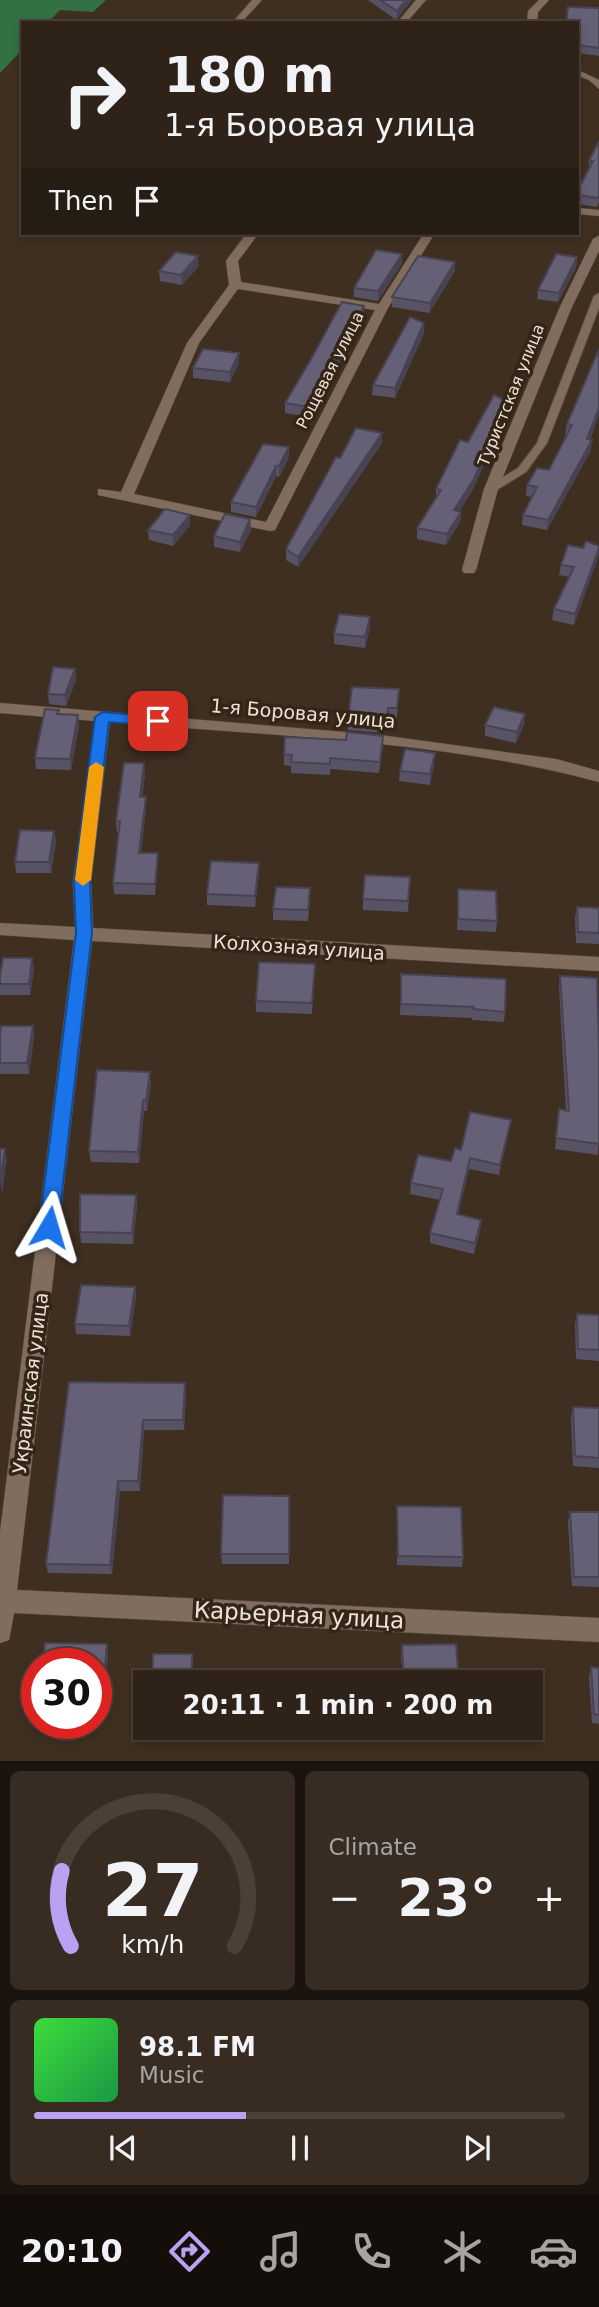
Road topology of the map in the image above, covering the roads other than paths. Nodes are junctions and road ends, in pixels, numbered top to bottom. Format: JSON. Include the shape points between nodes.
{"nodes":[{"id":1,"x":257,"y":0,"type":"edge"},
{"id":2,"x":421,"y":0,"type":"edge"},
{"id":3,"x":544,"y":0,"type":"edge"},
{"id":4,"x":238,"y":21,"type":"edge"},
{"id":5,"x":403,"y":21,"type":"edge"},
{"id":6,"x":533,"y":21,"type":"edge"},
{"id":7,"x":579,"y":73,"type":"edge"},
{"id":8,"x":597,"y":79,"type":"edge"},
{"id":9,"x":579,"y":211,"type":"edge"},
{"id":10,"x":599,"y":213,"type":"edge"},
{"id":11,"x":252,"y":235,"type":"edge"},
{"id":12,"x":428,"y":235,"type":"edge"},
{"id":13,"x":599,"y":239,"type":"edge"},
{"id":14,"x":235,"y":285,"type":"junction"},
{"id":15,"x":599,"y":296,"type":"edge"},
{"id":16,"x":382,"y":308,"type":"junction"},
{"id":17,"x":491,"y":489,"type":"junction"},
{"id":18,"x":103,"y":492,"type":"dead end"},
{"id":19,"x":126,"y":497,"type":"junction"},
{"id":20,"x":469,"y":570,"type":"dead end"},
{"id":21,"x":0,"y":708,"type":"edge"},
{"id":22,"x":103,"y":717,"type":"junction"},
{"id":23,"x":599,"y":777,"type":"edge"},
{"id":24,"x":0,"y":929,"type":"edge"},
{"id":25,"x":84,"y":933,"type":"junction"},
{"id":26,"x":599,"y":964,"type":"edge"},
{"id":27,"x":2,"y":1601,"type":"edge"},
{"id":28,"x":599,"y":1630,"type":"edge"},
{"id":29,"x":0,"y":1631,"type":"edge"}],
"edges":[{"from":1,"to":4,"type":"street"},
{"from":2,"to":5,"type":"street"},
{"from":3,"to":6,"type":"street","via":[[533,11]]},
{"from":7,"to":8,"type":"street"},
{"from":9,"to":10,"type":"street"},
{"from":11,"to":14,"type":"street","via":[[232,261]]},
{"from":12,"to":16,"type":"street","name":"Рощевая улица"},
{"from":13,"to":17,"type":"street","name":"Туристская улица"},
{"from":14,"to":16,"type":"street"},
{"from":14,"to":19,"type":"street","via":[[194,343]]},
{"from":15,"to":17,"type":"lane","via":[[542,443],[522,470]]},
{"from":16,"to":19,"type":"street","name":"Рощевая улица","via":[[270,527]]},
{"from":17,"to":20,"type":"street","name":"Туристская улица"},
{"from":18,"to":19,"type":"street"},
{"from":21,"to":22,"type":"street","name":"1-я Боровая улица"},
{"from":22,"to":23,"type":"street","name":"1-я Боровая улица","via":[[380,740],[556,764]]},
{"from":22,"to":25,"type":"street","name":"Украинская улица","via":[[82,882]]},
{"from":24,"to":25,"type":"street","name":"Колхозная улица"},
{"from":25,"to":26,"type":"street","name":"Колхозная улица"},
{"from":25,"to":27,"type":"street","name":"Украинская улица"},
{"from":27,"to":28,"type":"street","name":"Карьерная улица"},
{"from":27,"to":29,"type":"street","name":"Украинская улица"}]}
